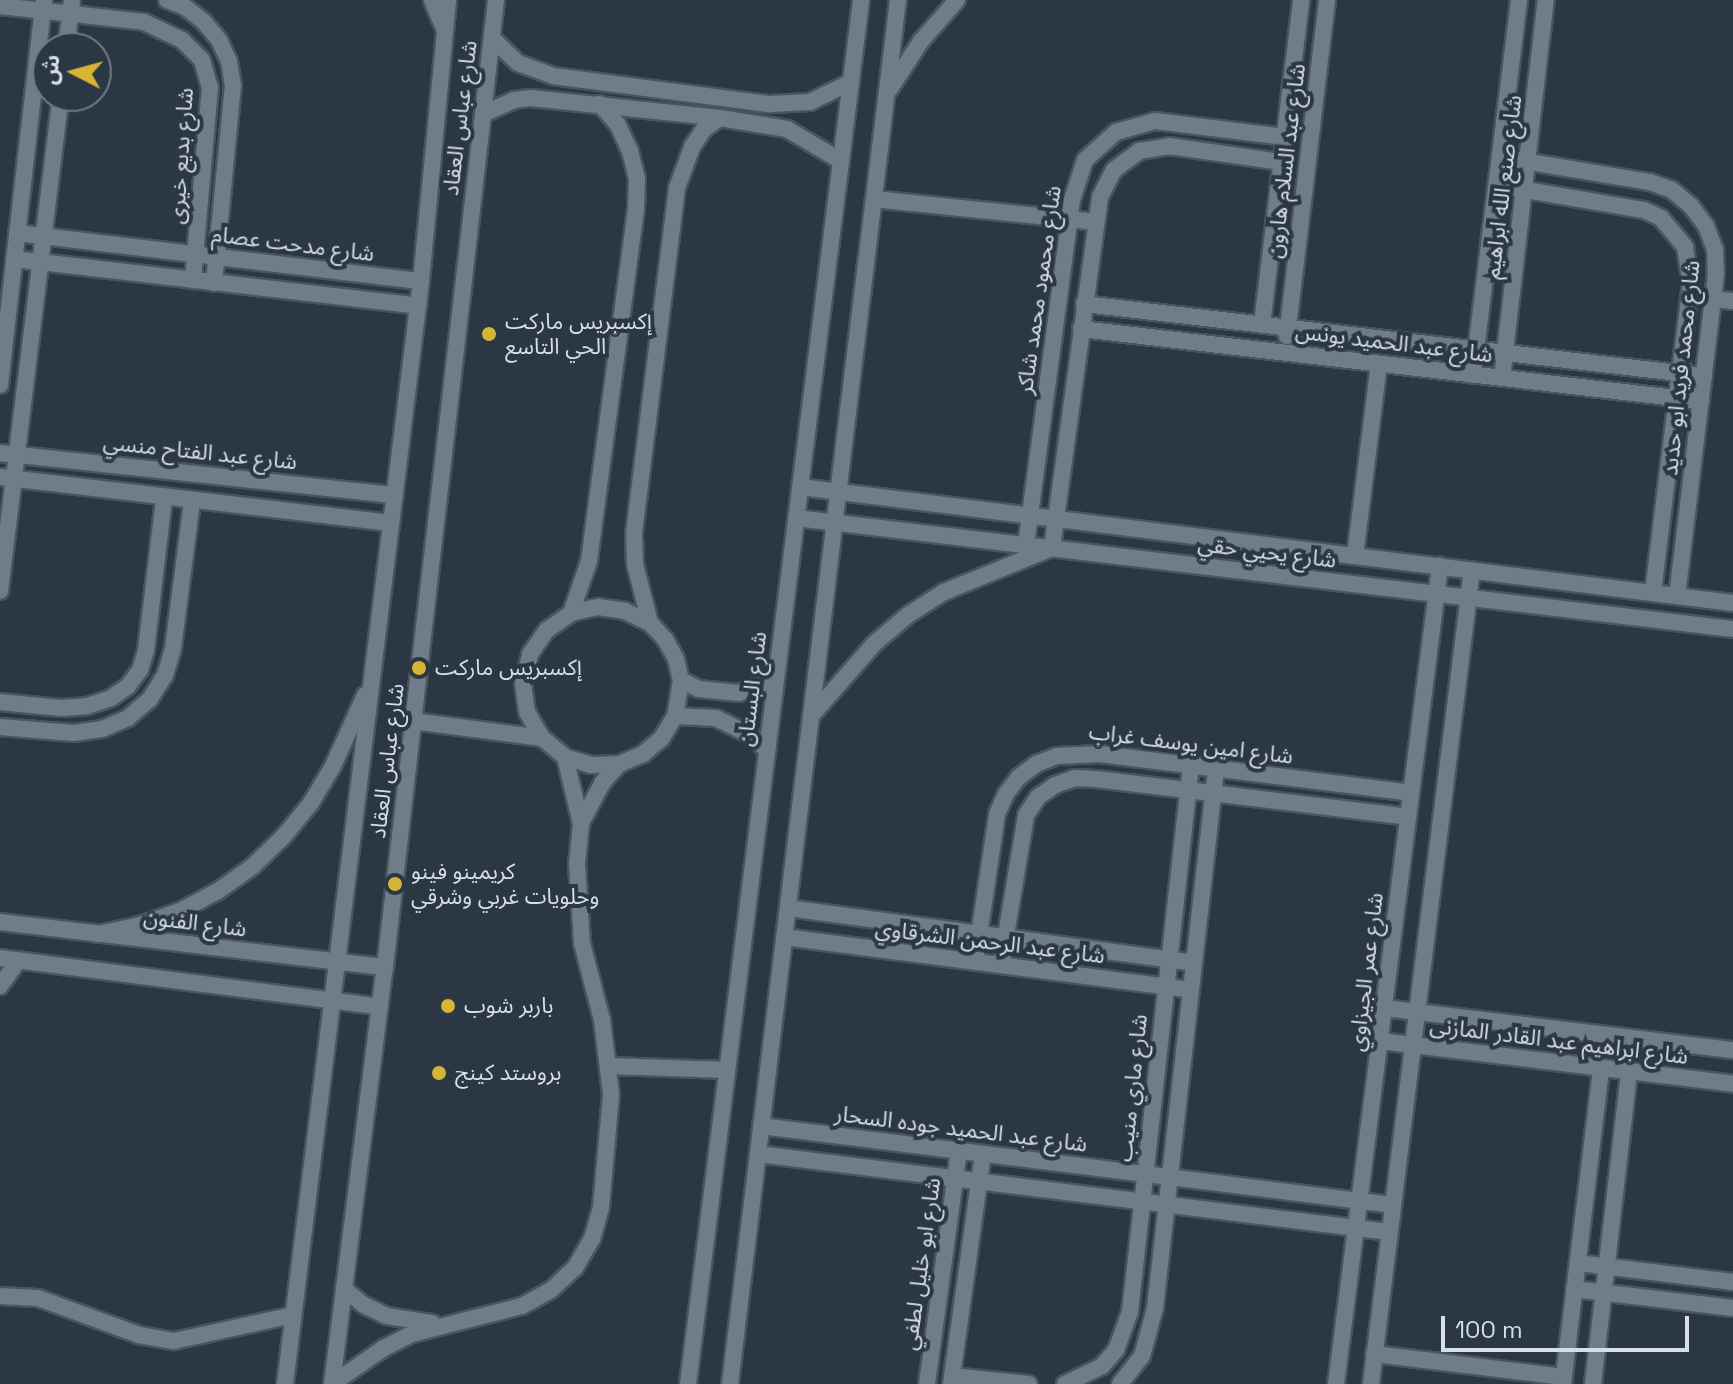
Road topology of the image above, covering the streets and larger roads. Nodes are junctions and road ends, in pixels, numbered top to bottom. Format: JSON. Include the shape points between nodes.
{"nodes":[{"id":1,"x":167,"y":0,"type":"edge"},
{"id":2,"x":432,"y":0,"type":"edge"},
{"id":3,"x":448,"y":0,"type":"edge"},
{"id":4,"x":496,"y":0,"type":"edge"},
{"id":5,"x":861,"y":0,"type":"edge"},
{"id":6,"x":898,"y":0,"type":"edge"},
{"id":7,"x":957,"y":0,"type":"edge"},
{"id":8,"x":1301,"y":0,"type":"edge"},
{"id":9,"x":1327,"y":0,"type":"edge"},
{"id":10,"x":1519,"y":0,"type":"edge"},
{"id":11,"x":1546,"y":0,"type":"edge"},
{"id":12,"x":0,"y":6,"type":"edge"},
{"id":13,"x":44,"y":6,"type":"edge"},
{"id":14,"x":72,"y":7,"type":"edge"},
{"id":15,"x":444,"y":29,"type":"junction"},
{"id":16,"x":68,"y":32,"type":"edge"},
{"id":17,"x":492,"y":38,"type":"junction"},
{"id":18,"x":851,"y":82,"type":"junction"},
{"id":19,"x":887,"y":94,"type":"junction"},
{"id":20,"x":600,"y":104,"type":"junction"},
{"id":21,"x":59,"y":112,"type":"edge"},
{"id":22,"x":483,"y":114,"type":"junction"},
{"id":23,"x":720,"y":118,"type":"junction"},
{"id":24,"x":1285,"y":137,"type":"junction"},
{"id":25,"x":1500,"y":157,"type":"junction"},
{"id":26,"x":841,"y":161,"type":"junction"},
{"id":27,"x":1528,"y":161,"type":"junction"},
{"id":28,"x":1282,"y":162,"type":"junction"},
{"id":29,"x":1497,"y":185,"type":"junction"},
{"id":30,"x":1524,"y":190,"type":"junction"},
{"id":31,"x":874,"y":199,"type":"junction"},
{"id":32,"x":1070,"y":219,"type":"junction"},
{"id":33,"x":1096,"y":222,"type":"junction"},
{"id":34,"x":17,"y":233,"type":"junction"},
{"id":35,"x":43,"y":237,"type":"junction"},
{"id":36,"x":195,"y":254,"type":"junction"},
{"id":37,"x":216,"y":257,"type":"junction"},
{"id":38,"x":14,"y":259,"type":"junction"},
{"id":39,"x":40,"y":263,"type":"junction"},
{"id":40,"x":193,"y":280,"type":"junction"},
{"id":41,"x":421,"y":281,"type":"junction"},
{"id":42,"x":214,"y":283,"type":"junction"},
{"id":43,"x":1713,"y":299,"type":"junction"},
{"id":44,"x":1733,"y":301,"type":"edge"},
{"id":45,"x":1084,"y":304,"type":"junction"},
{"id":46,"x":418,"y":306,"type":"junction"},
{"id":47,"x":1262,"y":324,"type":"junction"},
{"id":48,"x":1288,"y":327,"type":"junction"},
{"id":49,"x":1081,"y":329,"type":"junction"},
{"id":50,"x":2,"y":349,"type":"edge"},
{"id":51,"x":1477,"y":349,"type":"junction"},
{"id":52,"x":1285,"y":353,"type":"junction"},
{"id":53,"x":1505,"y":353,"type":"junction"},
{"id":54,"x":1379,"y":364,"type":"junction"},
{"id":55,"x":1680,"y":373,"type":"junction"},
{"id":56,"x":1473,"y":375,"type":"junction"},
{"id":57,"x":1704,"y":376,"type":"junction"},
{"id":58,"x":1502,"y":378,"type":"junction"},
{"id":59,"x":0,"y":385,"type":"edge"},
{"id":60,"x":1677,"y":398,"type":"junction"},
{"id":61,"x":1701,"y":401,"type":"junction"},
{"id":62,"x":8,"y":454,"type":"edge"},
{"id":63,"x":7,"y":478,"type":"edge"},
{"id":64,"x":800,"y":487,"type":"junction"},
{"id":65,"x":838,"y":492,"type":"junction"},
{"id":66,"x":395,"y":495,"type":"junction"},
{"id":67,"x":164,"y":498,"type":"junction"},
{"id":68,"x":192,"y":501,"type":"junction"},
{"id":69,"x":1030,"y":516,"type":"junction"},
{"id":70,"x":796,"y":518,"type":"junction"},
{"id":71,"x":1056,"y":519,"type":"junction"},
{"id":72,"x":835,"y":522,"type":"junction"},
{"id":73,"x":391,"y":523,"type":"junction"},
{"id":74,"x":1026,"y":545,"type":"junction"},
{"id":75,"x":1052,"y":548,"type":"junction"},
{"id":76,"x":1355,"y":556,"type":"junction"},
{"id":77,"x":1440,"y":566,"type":"junction"},
{"id":78,"x":1472,"y":570,"type":"junction"},
{"id":79,"x":0,"y":591,"type":"edge"},
{"id":80,"x":1653,"y":593,"type":"junction"},
{"id":81,"x":1436,"y":594,"type":"junction"},
{"id":82,"x":1677,"y":596,"type":"junction"},
{"id":83,"x":1468,"y":598,"type":"junction"},
{"id":84,"x":1733,"y":603,"type":"edge"},
{"id":85,"x":571,"y":613,"type":"junction"},
{"id":86,"x":650,"y":623,"type":"junction"},
{"id":87,"x":1733,"y":629,"type":"edge"},
{"id":88,"x":776,"y":678,"type":"junction"},
{"id":89,"x":372,"y":679,"type":"junction"},
{"id":90,"x":681,"y":680,"type":"junction"},
{"id":91,"x":0,"y":702,"type":"edge"},
{"id":92,"x":675,"y":716,"type":"junction"},
{"id":93,"x":811,"y":716,"type":"junction"},
{"id":94,"x":413,"y":721,"type":"junction"},
{"id":95,"x":0,"y":727,"type":"edge"},
{"id":96,"x":542,"y":738,"type":"junction"},
{"id":97,"x":767,"y":750,"type":"junction"},
{"id":98,"x":565,"y":757,"type":"junction"},
{"id":99,"x":619,"y":764,"type":"junction"},
{"id":100,"x":1191,"y":766,"type":"junction"},
{"id":101,"x":1216,"y":769,"type":"junction"},
{"id":102,"x":1188,"y":790,"type":"junction"},
{"id":103,"x":1213,"y":793,"type":"junction"},
{"id":104,"x":1411,"y":793,"type":"junction"},
{"id":105,"x":1408,"y":817,"type":"junction"},
{"id":106,"x":581,"y":824,"type":"junction"},
{"id":107,"x":788,"y":908,"type":"junction"},
{"id":108,"x":0,"y":922,"type":"edge"},
{"id":109,"x":98,"y":934,"type":"junction"},
{"id":110,"x":979,"y":934,"type":"junction"},
{"id":111,"x":784,"y":937,"type":"junction"},
{"id":112,"x":1005,"y":938,"type":"junction"},
{"id":113,"x":0,"y":958,"type":"edge"},
{"id":114,"x":1168,"y":960,"type":"junction"},
{"id":115,"x":18,"y":961,"type":"junction"},
{"id":116,"x":337,"y":962,"type":"junction"},
{"id":117,"x":975,"y":962,"type":"junction"},
{"id":118,"x":1193,"y":963,"type":"junction"},
{"id":119,"x":1001,"y":965,"type":"junction"},
{"id":120,"x":385,"y":967,"type":"junction"},
{"id":121,"x":0,"y":986,"type":"edge"},
{"id":122,"x":1165,"y":987,"type":"junction"},
{"id":123,"x":1190,"y":990,"type":"junction"},
{"id":124,"x":333,"y":1001,"type":"junction"},
{"id":125,"x":380,"y":1007,"type":"junction"},
{"id":126,"x":1384,"y":1008,"type":"junction"},
{"id":127,"x":1417,"y":1012,"type":"junction"},
{"id":128,"x":1380,"y":1041,"type":"junction"},
{"id":129,"x":1413,"y":1045,"type":"junction"},
{"id":130,"x":1733,"y":1050,"type":"edge"},
{"id":131,"x":609,"y":1066,"type":"junction"},
{"id":132,"x":1601,"y":1068,"type":"junction"},
{"id":133,"x":727,"y":1070,"type":"junction"},
{"id":134,"x":1629,"y":1072,"type":"junction"},
{"id":135,"x":1733,"y":1084,"type":"edge"},
{"id":136,"x":761,"y":1126,"type":"junction"},
{"id":137,"x":959,"y":1151,"type":"junction"},
{"id":138,"x":758,"y":1154,"type":"junction"},
{"id":139,"x":983,"y":1154,"type":"junction"},
{"id":140,"x":1144,"y":1174,"type":"junction"},
{"id":141,"x":1168,"y":1177,"type":"junction"},
{"id":142,"x":955,"y":1178,"type":"junction"},
{"id":143,"x":979,"y":1181,"type":"junction"},
{"id":144,"x":1141,"y":1201,"type":"junction"},
{"id":145,"x":1360,"y":1201,"type":"junction"},
{"id":146,"x":1165,"y":1204,"type":"junction"},
{"id":147,"x":1393,"y":1205,"type":"junction"},
{"id":148,"x":1356,"y":1228,"type":"junction"},
{"id":149,"x":1389,"y":1232,"type":"junction"},
{"id":150,"x":1578,"y":1263,"type":"junction"},
{"id":151,"x":1607,"y":1267,"type":"junction"},
{"id":152,"x":1733,"y":1282,"type":"edge"},
{"id":153,"x":344,"y":1289,"type":"junction"},
{"id":154,"x":1574,"y":1289,"type":"junction"},
{"id":155,"x":1604,"y":1292,"type":"junction"},
{"id":156,"x":0,"y":1296,"type":"edge"},
{"id":157,"x":1733,"y":1308,"type":"edge"},
{"id":158,"x":293,"y":1315,"type":"junction"},
{"id":159,"x":442,"y":1324,"type":"junction"},
{"id":160,"x":1374,"y":1354,"type":"junction"},
{"id":161,"x":952,"y":1380,"type":"edge"},
{"id":162,"x":1563,"y":1380,"type":"edge"},
{"id":163,"x":285,"y":1384,"type":"edge"},
{"id":164,"x":332,"y":1384,"type":"edge"},
{"id":165,"x":688,"y":1384,"type":"edge"},
{"id":166,"x":730,"y":1384,"type":"edge"},
{"id":167,"x":927,"y":1384,"type":"edge"},
{"id":168,"x":1029,"y":1384,"type":"edge"},
{"id":169,"x":1065,"y":1384,"type":"edge"},
{"id":170,"x":1120,"y":1384,"type":"edge"},
{"id":171,"x":1336,"y":1384,"type":"edge"},
{"id":172,"x":1371,"y":1384,"type":"edge"},
{"id":173,"x":1593,"y":1384,"type":"edge"}],
"edges":[{"from":1,"to":37,"type":"street","name":"شارع بديع خيرى","via":[[204,22],[229,61],[233,85]]},
{"from":2,"to":15,"type":"street"},
{"from":3,"to":15,"type":"street","name":"شارع عباس العقاد"},
{"from":4,"to":17,"type":"street","name":"شارع عباس العقاد"},
{"from":5,"to":18,"type":"street","name":"شارع البستان"},
{"from":6,"to":19,"type":"street"},
{"from":7,"to":19,"type":"street","via":[[921,41]]},
{"from":8,"to":24,"type":"street","name":"شارع عبد السلام هارون"},
{"from":9,"to":48,"type":"street","name":"شارع عبد السلام هارون"},
{"from":10,"to":25,"type":"street","name":"شارع صنع الله ابراهيم"},
{"from":11,"to":27,"type":"street","name":"شارع صنع الله ابراهيم"},
{"from":12,"to":13,"type":"street","name":"شارع بديع خيرى"},
{"from":13,"to":14,"type":"street","name":"شارع بديع خيرى"},
{"from":13,"to":34,"type":"street"},
{"from":14,"to":16,"type":"street"},
{"from":14,"to":36,"type":"street","name":"شارع بديع خيرى","via":[[157,26],[202,60],[210,88]]},
{"from":15,"to":41,"type":"street","name":"شارع عباس العقاد"},
{"from":17,"to":18,"type":"street","via":[[518,63],[553,76],[770,104],[810,102]]},
{"from":17,"to":22,"type":"street","name":"شارع عباس العقاد"},
{"from":18,"to":26,"type":"street","name":"شارع البستان"},
{"from":19,"to":31,"type":"street"},
{"from":20,"to":22,"type":"street","via":[[531,98]]},
{"from":20,"to":23,"type":"street"},
{"from":20,"to":85,"type":"street","via":[[630,151],[637,179],[636,208],[591,548]]},
{"from":21,"to":35,"type":"street"},
{"from":22,"to":94,"type":"street","name":"شارع عباس العقاد"},
{"from":23,"to":26,"type":"street","via":[[787,129]]},
{"from":23,"to":86,"type":"street","via":[[692,147],[677,188],[634,533],[637,579]]},
{"from":24,"to":28,"type":"street","name":"شارع عبد السلام هارون"},
{"from":24,"to":32,"type":"street","name":"شارع محمود محمد شاكر","via":[[1176,122],[1135,124],[1099,144],[1085,160],[1076,179]]},
{"from":25,"to":27,"type":"street","name":"شارع محمد فريد ابو حديد"},
{"from":25,"to":29,"type":"street","name":"شارع صنع الله ابراهيم"},
{"from":26,"to":64,"type":"street","name":"شارع البستان"},
{"from":27,"to":30,"type":"street","name":"شارع صنع الله ابراهيم"},
{"from":27,"to":43,"type":"street","name":"شارع محمد فريد ابو حديد","via":[[1672,190],[1706,226],[1715,250]]},
{"from":28,"to":33,"type":"street","via":[[1184,147],[1139,151],[1105,183]]},
{"from":28,"to":47,"type":"street","name":"شارع عبد السلام هارون"},
{"from":29,"to":30,"type":"street","name":"شارع محمد فريد ابو حديد"},
{"from":29,"to":51,"type":"street","name":"شارع صنع الله ابراهيم"},
{"from":30,"to":53,"type":"street","name":"شارع صنع الله ابراهيم"},
{"from":30,"to":55,"type":"street","name":"شارع محمد فريد ابو حديد","via":[[1644,210],[1675,231],[1691,265]]},
{"from":31,"to":32,"type":"street"},
{"from":31,"to":65,"type":"street"},
{"from":32,"to":33,"type":"street"},
{"from":32,"to":69,"type":"street","name":"شارع محمود محمد شاكر"},
{"from":33,"to":45,"type":"street"},
{"from":34,"to":35,"type":"street","name":"شارع مدحت عصام"},
{"from":34,"to":38,"type":"street"},
{"from":35,"to":36,"type":"street","name":"شارع مدحت عصام"},
{"from":35,"to":39,"type":"street"},
{"from":36,"to":37,"type":"street","name":"شارع مدحت عصام"},
{"from":36,"to":40,"type":"street","name":"شارع بديع خيرى"},
{"from":37,"to":41,"type":"street","name":"شارع مدحت عصام"},
{"from":37,"to":42,"type":"street","name":"شارع بديع خيرى"},
{"from":38,"to":39,"type":"street"},
{"from":38,"to":50,"type":"street"},
{"from":39,"to":40,"type":"street"},
{"from":39,"to":62,"type":"street"},
{"from":40,"to":42,"type":"street"},
{"from":41,"to":46,"type":"street","name":"شارع عباس العقاد"},
{"from":42,"to":46,"type":"street"},
{"from":43,"to":44,"type":"street"},
{"from":43,"to":57,"type":"street","name":"شارع محمد فريد ابو حديد"},
{"from":45,"to":47,"type":"street","name":"شارع عبد الحميد يونس"},
{"from":45,"to":49,"type":"street"},
{"from":46,"to":66,"type":"street","name":"شارع عباس العقاد"},
{"from":47,"to":48,"type":"street","name":"شارع عبد الحميد يونس"},
{"from":48,"to":51,"type":"street","name":"شارع عبد الحميد يونس"},
{"from":48,"to":52,"type":"street","name":"شارع عبد السلام هارون"},
{"from":49,"to":52,"type":"street","name":"شارع عبد الحميد يونس"},
{"from":49,"to":71,"type":"street"},
{"from":50,"to":59,"type":"street"},
{"from":51,"to":53,"type":"street","name":"شارع عبد الحميد يونس"},
{"from":51,"to":56,"type":"street","name":"شارع صنع الله ابراهيم"},
{"from":52,"to":54,"type":"street","name":"شارع عبد الحميد يونس"},
{"from":53,"to":55,"type":"street","name":"شارع عبد الحميد يونس"},
{"from":53,"to":58,"type":"street","name":"شارع صنع الله ابراهيم"},
{"from":54,"to":56,"type":"street","name":"شارع عبد الحميد يونس"},
{"from":54,"to":76,"type":"street"},
{"from":55,"to":57,"type":"street","name":"شارع عبد الحميد يونس"},
{"from":55,"to":60,"type":"street","name":"شارع محمد فريد ابو حديد"},
{"from":56,"to":58,"type":"street","name":"شارع عبد الحميد يونس"},
{"from":57,"to":61,"type":"street","name":"شارع محمد فريد ابو حديد"},
{"from":58,"to":60,"type":"street","name":"شارع عبد الحميد يونس"},
{"from":60,"to":61,"type":"street","name":"شارع عبد الحميد يونس"},
{"from":60,"to":80,"type":"street","name":"شارع محمد فريد ابو حديد"},
{"from":61,"to":82,"type":"street","name":"شارع محمد فريد ابو حديد"},
{"from":62,"to":63,"type":"street"},
{"from":62,"to":66,"type":"street","name":"شارع عبد الفتاح منسي"},
{"from":63,"to":67,"type":"street"},
{"from":63,"to":79,"type":"street"},
{"from":64,"to":65,"type":"street","name":"شارع يحيي حقي"},
{"from":64,"to":70,"type":"street","name":"شارع البستان"},
{"from":65,"to":69,"type":"street","name":"شارع يحيي حقي"},
{"from":65,"to":72,"type":"street"},
{"from":66,"to":73,"type":"street","name":"شارع عباس العقاد"},
{"from":67,"to":68,"type":"street"},
{"from":67,"to":91,"type":"street","via":[[146,650],[128,686],[87,706]]},
{"from":68,"to":73,"type":"street"},
{"from":68,"to":95,"type":"street","via":[[173,648],[150,699],[128,718],[102,729],[74,733]]},
{"from":69,"to":71,"type":"street","name":"شارع يحيي حقي"},
{"from":69,"to":74,"type":"street","name":"شارع محمود محمد شاكر"},
{"from":70,"to":72,"type":"street","name":"شارع يحيي حقي"},
{"from":70,"to":88,"type":"street","name":"شارع البستان"},
{"from":71,"to":75,"type":"street"},
{"from":71,"to":76,"type":"street","name":"شارع يحيي حقي"},
{"from":72,"to":74,"type":"street","name":"شارع يحيي حقي"},
{"from":72,"to":93,"type":"street"},
{"from":73,"to":89,"type":"street","name":"شارع عباس العقاد"},
{"from":74,"to":75,"type":"street","name":"شارع يحيي حقي"},
{"from":75,"to":81,"type":"street","name":"شارع يحيي حقي"},
{"from":75,"to":93,"type":"street","via":[[944,592],[908,615],[875,643]]},
{"from":76,"to":77,"type":"street","name":"شارع يحيي حقي"},
{"from":77,"to":78,"type":"street","name":"شارع يحيي حقي"},
{"from":77,"to":81,"type":"street","name":"شارع عمر الجيزاوي"},
{"from":78,"to":80,"type":"street","name":"شارع يحيي حقي"},
{"from":78,"to":83,"type":"street"},
{"from":80,"to":82,"type":"street","name":"شارع يحيي حقي"},
{"from":81,"to":83,"type":"street","name":"شارع يحيي حقي"},
{"from":81,"to":104,"type":"street","name":"شارع عمر الجيزاوي"},
{"from":82,"to":84,"type":"street","name":"شارع يحيي حقي"},
{"from":83,"to":87,"type":"street","name":"شارع يحيي حقي"},
{"from":83,"to":127,"type":"street"},
{"from":85,"to":86,"type":"street","via":[[598,607],[625,611]]},
{"from":85,"to":96,"type":"street","via":[[547,630],[530,654],[523,683],[527,712]]},
{"from":86,"to":90,"type":"street","via":[[676,659]]},
{"from":88,"to":90,"type":"street","via":[[739,693],[719,694]]},
{"from":88,"to":97,"type":"street","name":"شارع البستان"},
{"from":89,"to":109,"type":"street","via":[[311,803],[253,866],[180,911]]},
{"from":89,"to":116,"type":"street","name":"شارع عباس العقاد"},
{"from":90,"to":92,"type":"street"},
{"from":92,"to":97,"type":"street","via":[[716,718],[735,725]]},
{"from":92,"to":99,"type":"street","via":[[652,746]]},
{"from":93,"to":107,"type":"street"},
{"from":94,"to":96,"type":"street"},
{"from":94,"to":120,"type":"street","name":"شارع عباس العقاد"},
{"from":96,"to":98,"type":"street"},
{"from":97,"to":133,"type":"street","name":"شارع البستان"},
{"from":98,"to":99,"type":"street","via":[[591,765]]},
{"from":98,"to":106,"type":"street"},
{"from":99,"to":106,"type":"street"},
{"from":100,"to":101,"type":"street","name":"شارع امين يوسف غراب"},
{"from":100,"to":102,"type":"street","name":"شارع ماري منيب"},
{"from":100,"to":110,"type":"street","name":"شارع امين يوسف غراب","via":[[1078,753],[1046,760],[1019,777],[997,814]]},
{"from":101,"to":103,"type":"street","name":"شارع ماري منيب"},
{"from":101,"to":104,"type":"street","name":"شارع امين يوسف غراب"},
{"from":102,"to":103,"type":"street","name":"شارع امين يوسف غراب"},
{"from":102,"to":112,"type":"street","name":"شارع امين يوسف غراب","via":[[1075,778],[1038,797],[1020,836]]},
{"from":102,"to":114,"type":"street","name":"شارع ماري منيب"},
{"from":103,"to":105,"type":"street","name":"شارع امين يوسف غراب"},
{"from":103,"to":118,"type":"street","name":"شارع ماري منيب"},
{"from":104,"to":105,"type":"street","name":"شارع عمر الجيزاوي"},
{"from":105,"to":126,"type":"street","name":"شارع عمر الجيزاوي"},
{"from":106,"to":131,"type":"street","via":[[577,864],[582,943]]},
{"from":107,"to":110,"type":"street","name":"شارع عبد الرحمن الشرقاوي"},
{"from":107,"to":111,"type":"street"},
{"from":108,"to":109,"type":"street","name":"شارع الفنون"},
{"from":109,"to":116,"type":"street","name":"شارع الفنون"},
{"from":110,"to":112,"type":"street","name":"شارع عبد الرحمن الشرقاوي"},
{"from":110,"to":117,"type":"street","name":"شارع امين يوسف غراب"},
{"from":111,"to":117,"type":"street","name":"شارع عبد الرحمن الشرقاوي"},
{"from":111,"to":136,"type":"street"},
{"from":112,"to":114,"type":"street","name":"شارع عبد الرحمن الشرقاوي"},
{"from":112,"to":119,"type":"street","name":"شارع امين يوسف غراب"},
{"from":113,"to":115,"type":"street"},
{"from":114,"to":118,"type":"street","name":"شارع عبد الرحمن الشرقاوي"},
{"from":114,"to":122,"type":"street","name":"شارع ماري منيب"},
{"from":115,"to":121,"type":"street"},
{"from":115,"to":124,"type":"street"},
{"from":116,"to":120,"type":"street","name":"شارع الفنون"},
{"from":116,"to":124,"type":"street","name":"شارع عباس العقاد"},
{"from":117,"to":119,"type":"street","name":"شارع عبد الرحمن الشرقاوي"},
{"from":118,"to":123,"type":"street","name":"شارع ماري منيب"},
{"from":119,"to":122,"type":"street","name":"شارع عبد الرحمن الشرقاوي"},
{"from":120,"to":125,"type":"street","name":"شارع عباس العقاد"},
{"from":122,"to":123,"type":"street","name":"شارع عبد الرحمن الشرقاوي"},
{"from":122,"to":140,"type":"street","name":"شارع ماري منيب"},
{"from":123,"to":141,"type":"street","name":"شارع ماري منيب"},
{"from":124,"to":125,"type":"street"},
{"from":124,"to":158,"type":"street","name":"شارع عباس العقاد"},
{"from":125,"to":153,"type":"street","name":"شارع عباس العقاد"},
{"from":126,"to":127,"type":"street","name":"شارع ابراهيم عبد القادر المازنى"},
{"from":126,"to":128,"type":"street","name":"شارع عمر الجيزاوي"},
{"from":127,"to":129,"type":"street"},
{"from":127,"to":130,"type":"street","name":"شارع ابراهيم عبد القادر المازنى"},
{"from":128,"to":129,"type":"street","name":"شارع ابراهيم عبد القادر المازنى"},
{"from":128,"to":145,"type":"street","name":"شارع عمر الجيزاوي"},
{"from":129,"to":132,"type":"street","name":"شارع ابراهيم عبد القادر المازنى"},
{"from":129,"to":147,"type":"street"},
{"from":131,"to":133,"type":"street"},
{"from":131,"to":159,"type":"street","via":[[601,1207],[592,1239],[575,1268],[522,1306]]},
{"from":132,"to":134,"type":"street","name":"شارع ابراهيم عبد القادر المازنى"},
{"from":132,"to":150,"type":"street"},
{"from":133,"to":165,"type":"street","name":"شارع البستان"},
{"from":134,"to":135,"type":"street","name":"شارع ابراهيم عبد القادر المازنى"},
{"from":134,"to":151,"type":"street"},
{"from":136,"to":137,"type":"street","name":"شارع عبد الحميد جوده السحار"},
{"from":136,"to":138,"type":"street"},
{"from":137,"to":139,"type":"street","name":"شارع عبد الحميد جوده السحار"},
{"from":137,"to":142,"type":"street","name":"شارع ابو خليل لطفي"},
{"from":138,"to":142,"type":"street"},
{"from":138,"to":166,"type":"street"},
{"from":139,"to":140,"type":"street","name":"شارع عبد الحميد جوده السحار"},
{"from":139,"to":143,"type":"street","name":"شارع ابو خليل لطفي"},
{"from":140,"to":141,"type":"street","name":"شارع عبد الحميد جوده السحار"},
{"from":140,"to":144,"type":"street","name":"شارع ماري منيب"},
{"from":141,"to":145,"type":"street","name":"شارع عبد الحميد جوده السحار"},
{"from":141,"to":146,"type":"street","name":"شارع ماري منيب"},
{"from":142,"to":143,"type":"street"},
{"from":142,"to":167,"type":"street","name":"شارع ابو خليل لطفي"},
{"from":143,"to":144,"type":"street"},
{"from":143,"to":161,"type":"street","name":"شارع ابو خليل لطفي"},
{"from":144,"to":146,"type":"street"},
{"from":144,"to":169,"type":"street","name":"شارع ماري منيب","via":[[1134,1289],[1124,1331],[1102,1366]]},
{"from":145,"to":147,"type":"street","name":"شارع عبد الحميد جوده السحار"},
{"from":145,"to":148,"type":"street","name":"شارع عمر الجيزاوي"},
{"from":146,"to":148,"type":"street"},
{"from":146,"to":170,"type":"street","name":"شارع ماري منيب","via":[[1151,1335]]},
{"from":147,"to":149,"type":"street"},
{"from":148,"to":149,"type":"street"},
{"from":148,"to":171,"type":"street","name":"شارع عمر الجيزاوي"},
{"from":149,"to":160,"type":"street"},
{"from":150,"to":151,"type":"street"},
{"from":150,"to":154,"type":"street"},
{"from":151,"to":152,"type":"street"},
{"from":151,"to":155,"type":"street"},
{"from":153,"to":159,"type":"street","via":[[387,1316]]},
{"from":153,"to":164,"type":"street","name":"شارع عباس العقاد"},
{"from":154,"to":155,"type":"street"},
{"from":154,"to":162,"type":"street"},
{"from":155,"to":157,"type":"street"},
{"from":155,"to":173,"type":"street"},
{"from":156,"to":158,"type":"street","via":[[38,1298],[139,1335],[174,1341]]},
{"from":158,"to":163,"type":"street","name":"شارع عباس العقاد"},
{"from":159,"to":164,"type":"street","via":[[384,1348]]},
{"from":160,"to":162,"type":"street"},
{"from":160,"to":172,"type":"street"},
{"from":161,"to":168,"type":"street"}]}
